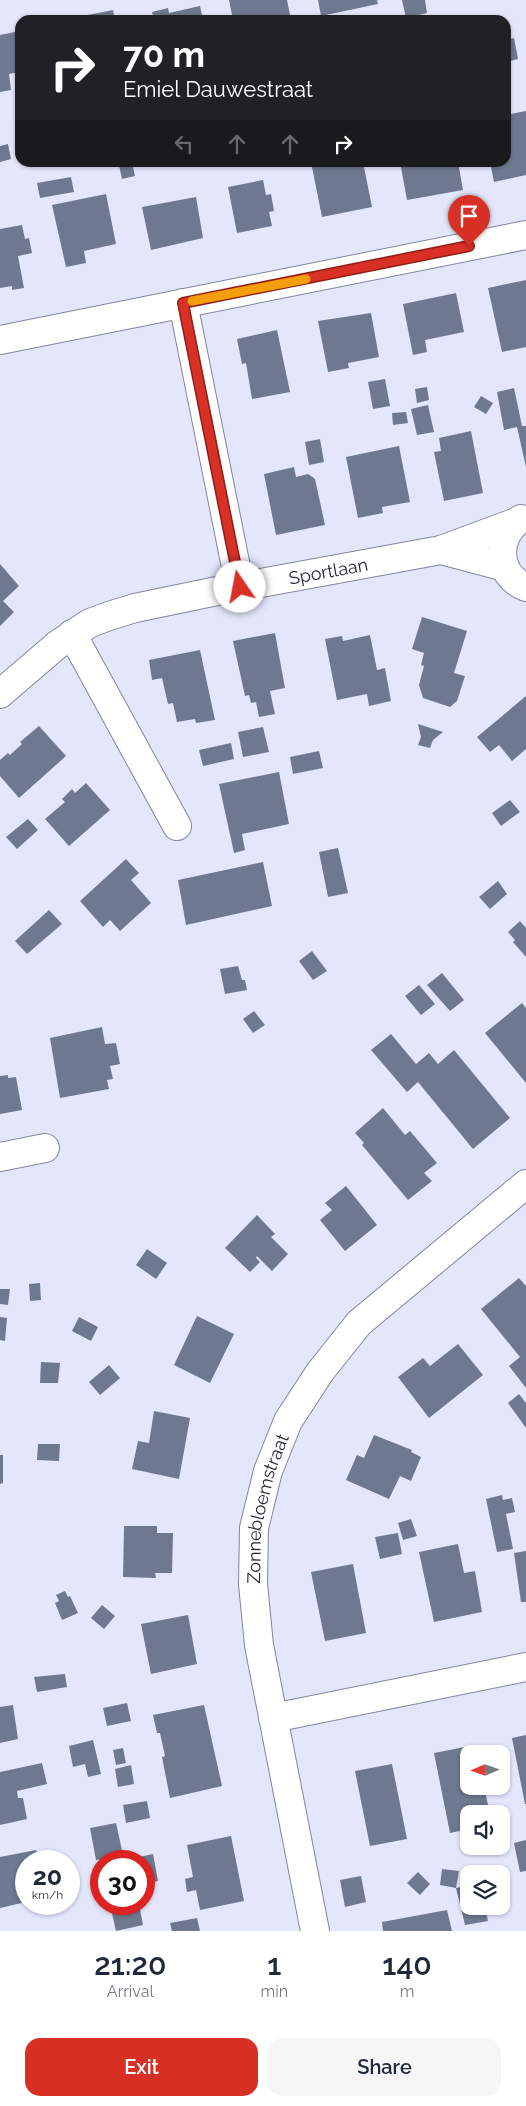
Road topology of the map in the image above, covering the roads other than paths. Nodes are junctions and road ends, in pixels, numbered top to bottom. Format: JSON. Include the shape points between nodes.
{"nodes":[{"id":1,"x":526,"y":235,"type":"edge"},
{"id":2,"x":183,"y":303,"type":"junction"},
{"id":3,"x":0,"y":340,"type":"edge"},
{"id":4,"x":520,"y":520,"type":"edge"},
{"id":5,"x":441,"y":550,"type":"junction"},
{"id":6,"x":505,"y":567,"type":"junction"},
{"id":7,"x":240,"y":587,"type":"junction"},
{"id":8,"x":526,"y":587,"type":"edge"},
{"id":9,"x":72,"y":634,"type":"junction"},
{"id":10,"x":0,"y":694,"type":"edge"},
{"id":11,"x":178,"y":826,"type":"dead end"},
{"id":12,"x":45,"y":1148,"type":"dead end"},
{"id":13,"x":0,"y":1157,"type":"edge"},
{"id":14,"x":526,"y":1184,"type":"edge"},
{"id":15,"x":526,"y":1667,"type":"edge"},
{"id":16,"x":272,"y":1718,"type":"junction"},
{"id":17,"x":315,"y":1931,"type":"edge"}],
"edges":[{"from":1,"to":2,"type":"street"},
{"from":2,"to":3,"type":"street"},
{"from":2,"to":7,"type":"street"},
{"from":4,"to":5,"type":"street","name":"Sportlaan"},
{"from":4,"to":6,"type":"street","via":[[506,534],[502,546]]},
{"from":5,"to":6,"type":"street","name":"Sportlaan"},
{"from":5,"to":7,"type":"street","name":"Sportlaan"},
{"from":6,"to":8,"type":"street","via":[[512,578]]},
{"from":7,"to":9,"type":"street","name":"Sportlaan","via":[[135,608],[90,623]]},
{"from":9,"to":10,"type":"street","name":"Sportlaan"},
{"from":9,"to":11,"type":"street"},
{"from":12,"to":13,"type":"street"},
{"from":14,"to":16,"type":"street","name":"Zonnebloemstraat","via":[[359,1323],[320,1372],[288,1421],[268,1471],[254,1528],[253,1584],[259,1645]]},
{"from":15,"to":16,"type":"street"},
{"from":16,"to":17,"type":"street","name":"Zonnebloemstraat"}]}
